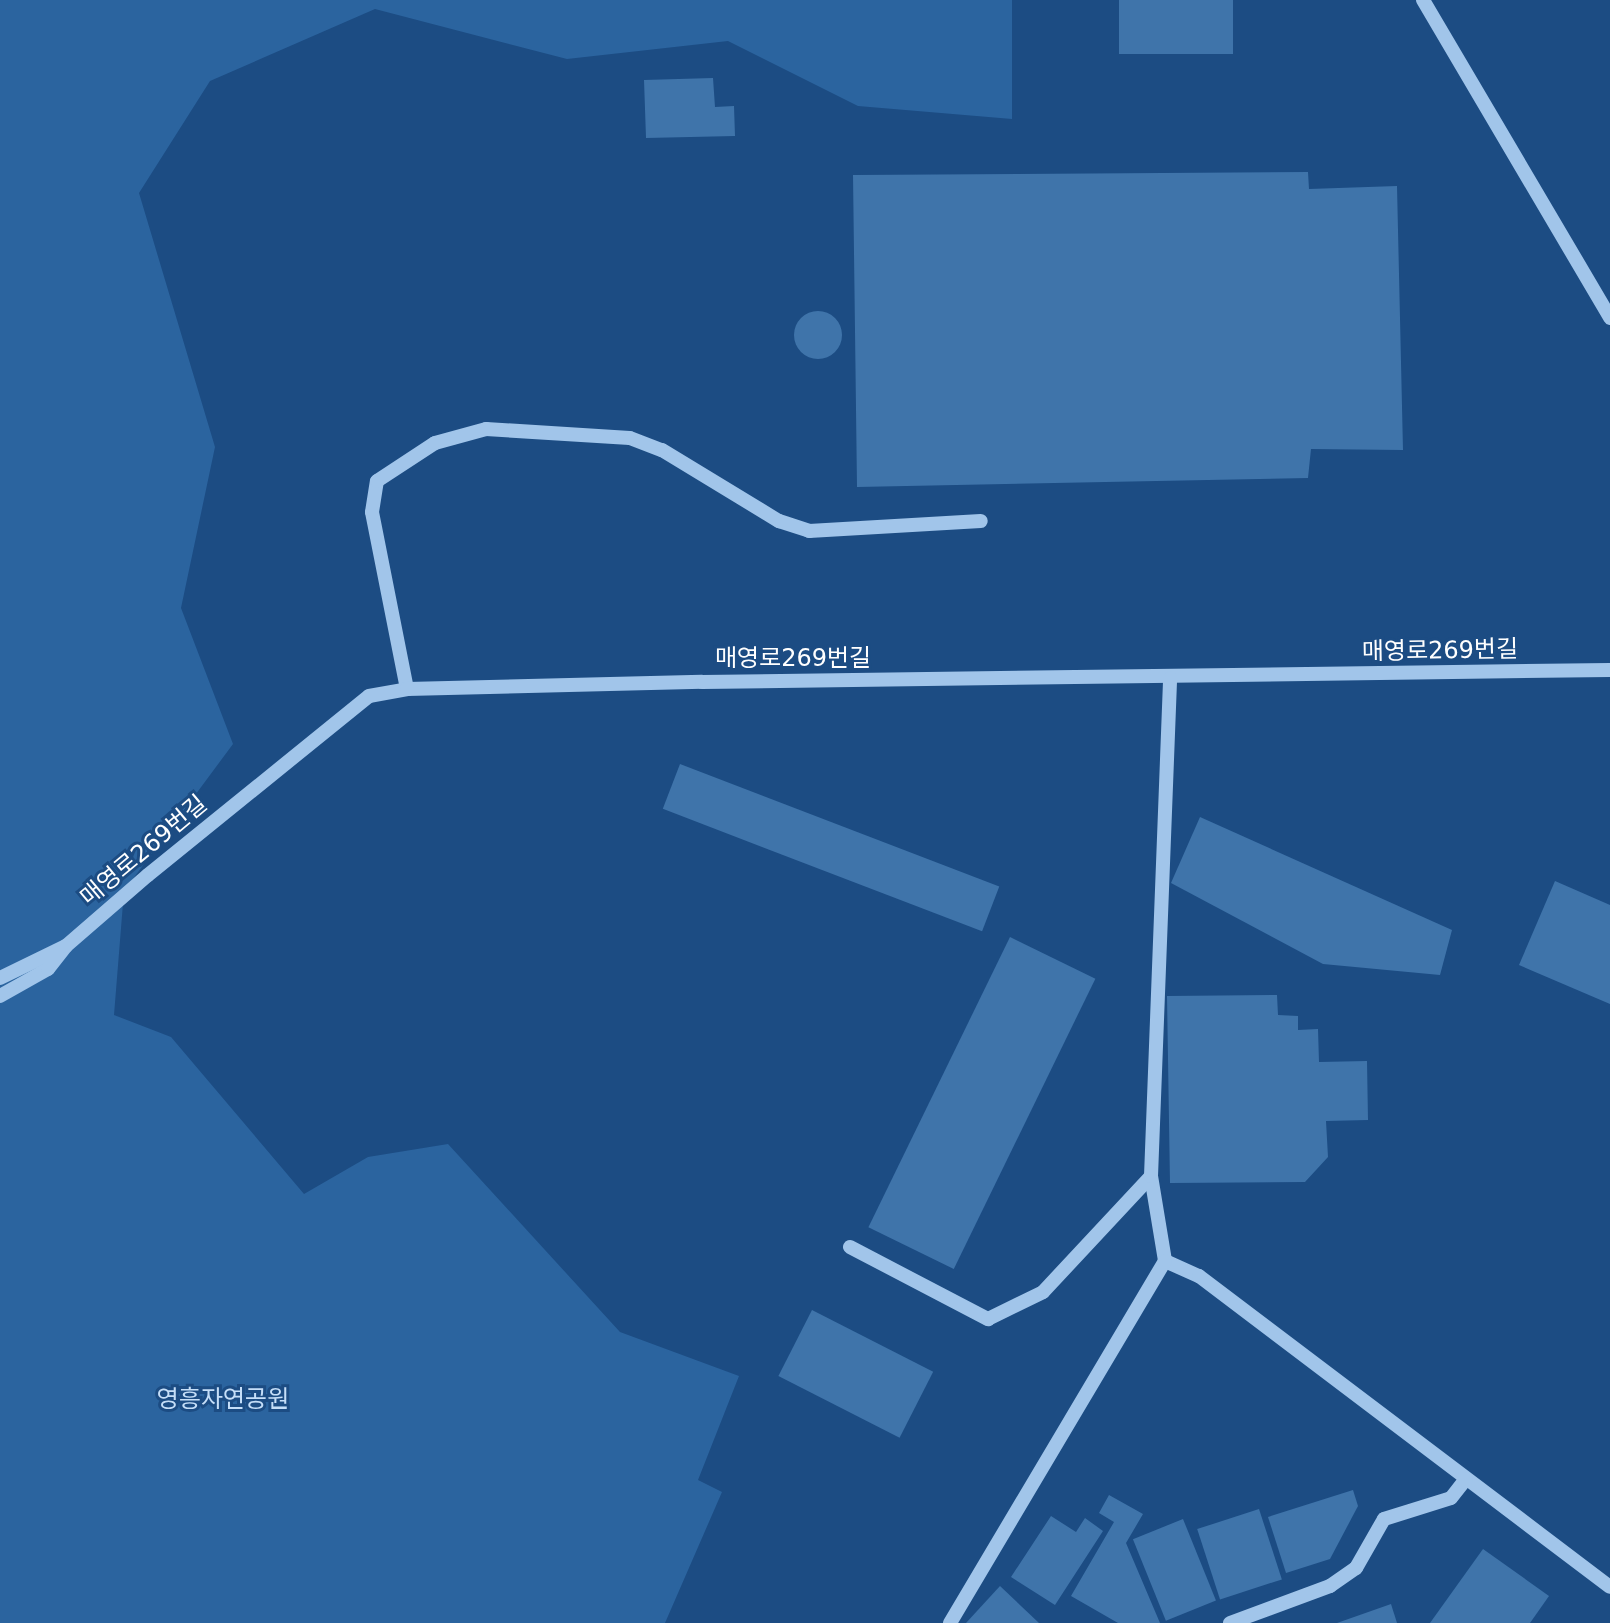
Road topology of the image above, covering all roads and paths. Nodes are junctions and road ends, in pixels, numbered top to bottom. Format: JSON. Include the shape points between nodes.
{"nodes":[{"id":1,"x":1423,"y":0,"type":"edge"},
{"id":2,"x":1610,"y":318,"type":"edge"},
{"id":3,"x":981,"y":521,"type":"dead end"},
{"id":4,"x":1610,"y":670,"type":"edge"},
{"id":5,"x":1170,"y":678,"type":"junction"},
{"id":6,"x":407,"y":689,"type":"junction"},
{"id":7,"x":66,"y":946,"type":"junction"},
{"id":8,"x":0,"y":978,"type":"edge"},
{"id":9,"x":0,"y":996,"type":"edge"},
{"id":10,"x":1151,"y":1176,"type":"junction"},
{"id":11,"x":850,"y":1247,"type":"dead end"},
{"id":12,"x":1165,"y":1261,"type":"junction"},
{"id":13,"x":1466,"y":1479,"type":"junction"},
{"id":14,"x":1610,"y":1587,"type":"edge"},
{"id":15,"x":950,"y":1623,"type":"edge"},
{"id":16,"x":1230,"y":1623,"type":"edge"}],
"edges":[{"from":1,"to":2,"type":"street"},
{"from":3,"to":6,"type":"street","via":[[809,531],[779,521],[662,450],[630,438],[486,429],[435,443],[377,481],[372,512]]},
{"from":4,"to":5,"type":"street","name":"매영로269번길"},
{"from":5,"to":6,"type":"street","name":"매영로269번길"},
{"from":5,"to":10,"type":"street"},
{"from":6,"to":7,"type":"street","name":"매영로269번길","via":[[369,696]]},
{"from":7,"to":8,"type":"street"},
{"from":7,"to":9,"type":"street","via":[[48,969]]},
{"from":10,"to":11,"type":"street","via":[[1043,1292],[988,1319]]},
{"from":10,"to":12,"type":"street"},
{"from":12,"to":13,"type":"street","via":[[1199,1276]]},
{"from":12,"to":15,"type":"street"},
{"from":13,"to":14,"type":"street"},
{"from":13,"to":16,"type":"street","via":[[1451,1498],[1384,1519],[1356,1568],[1339,1580]]}]}
